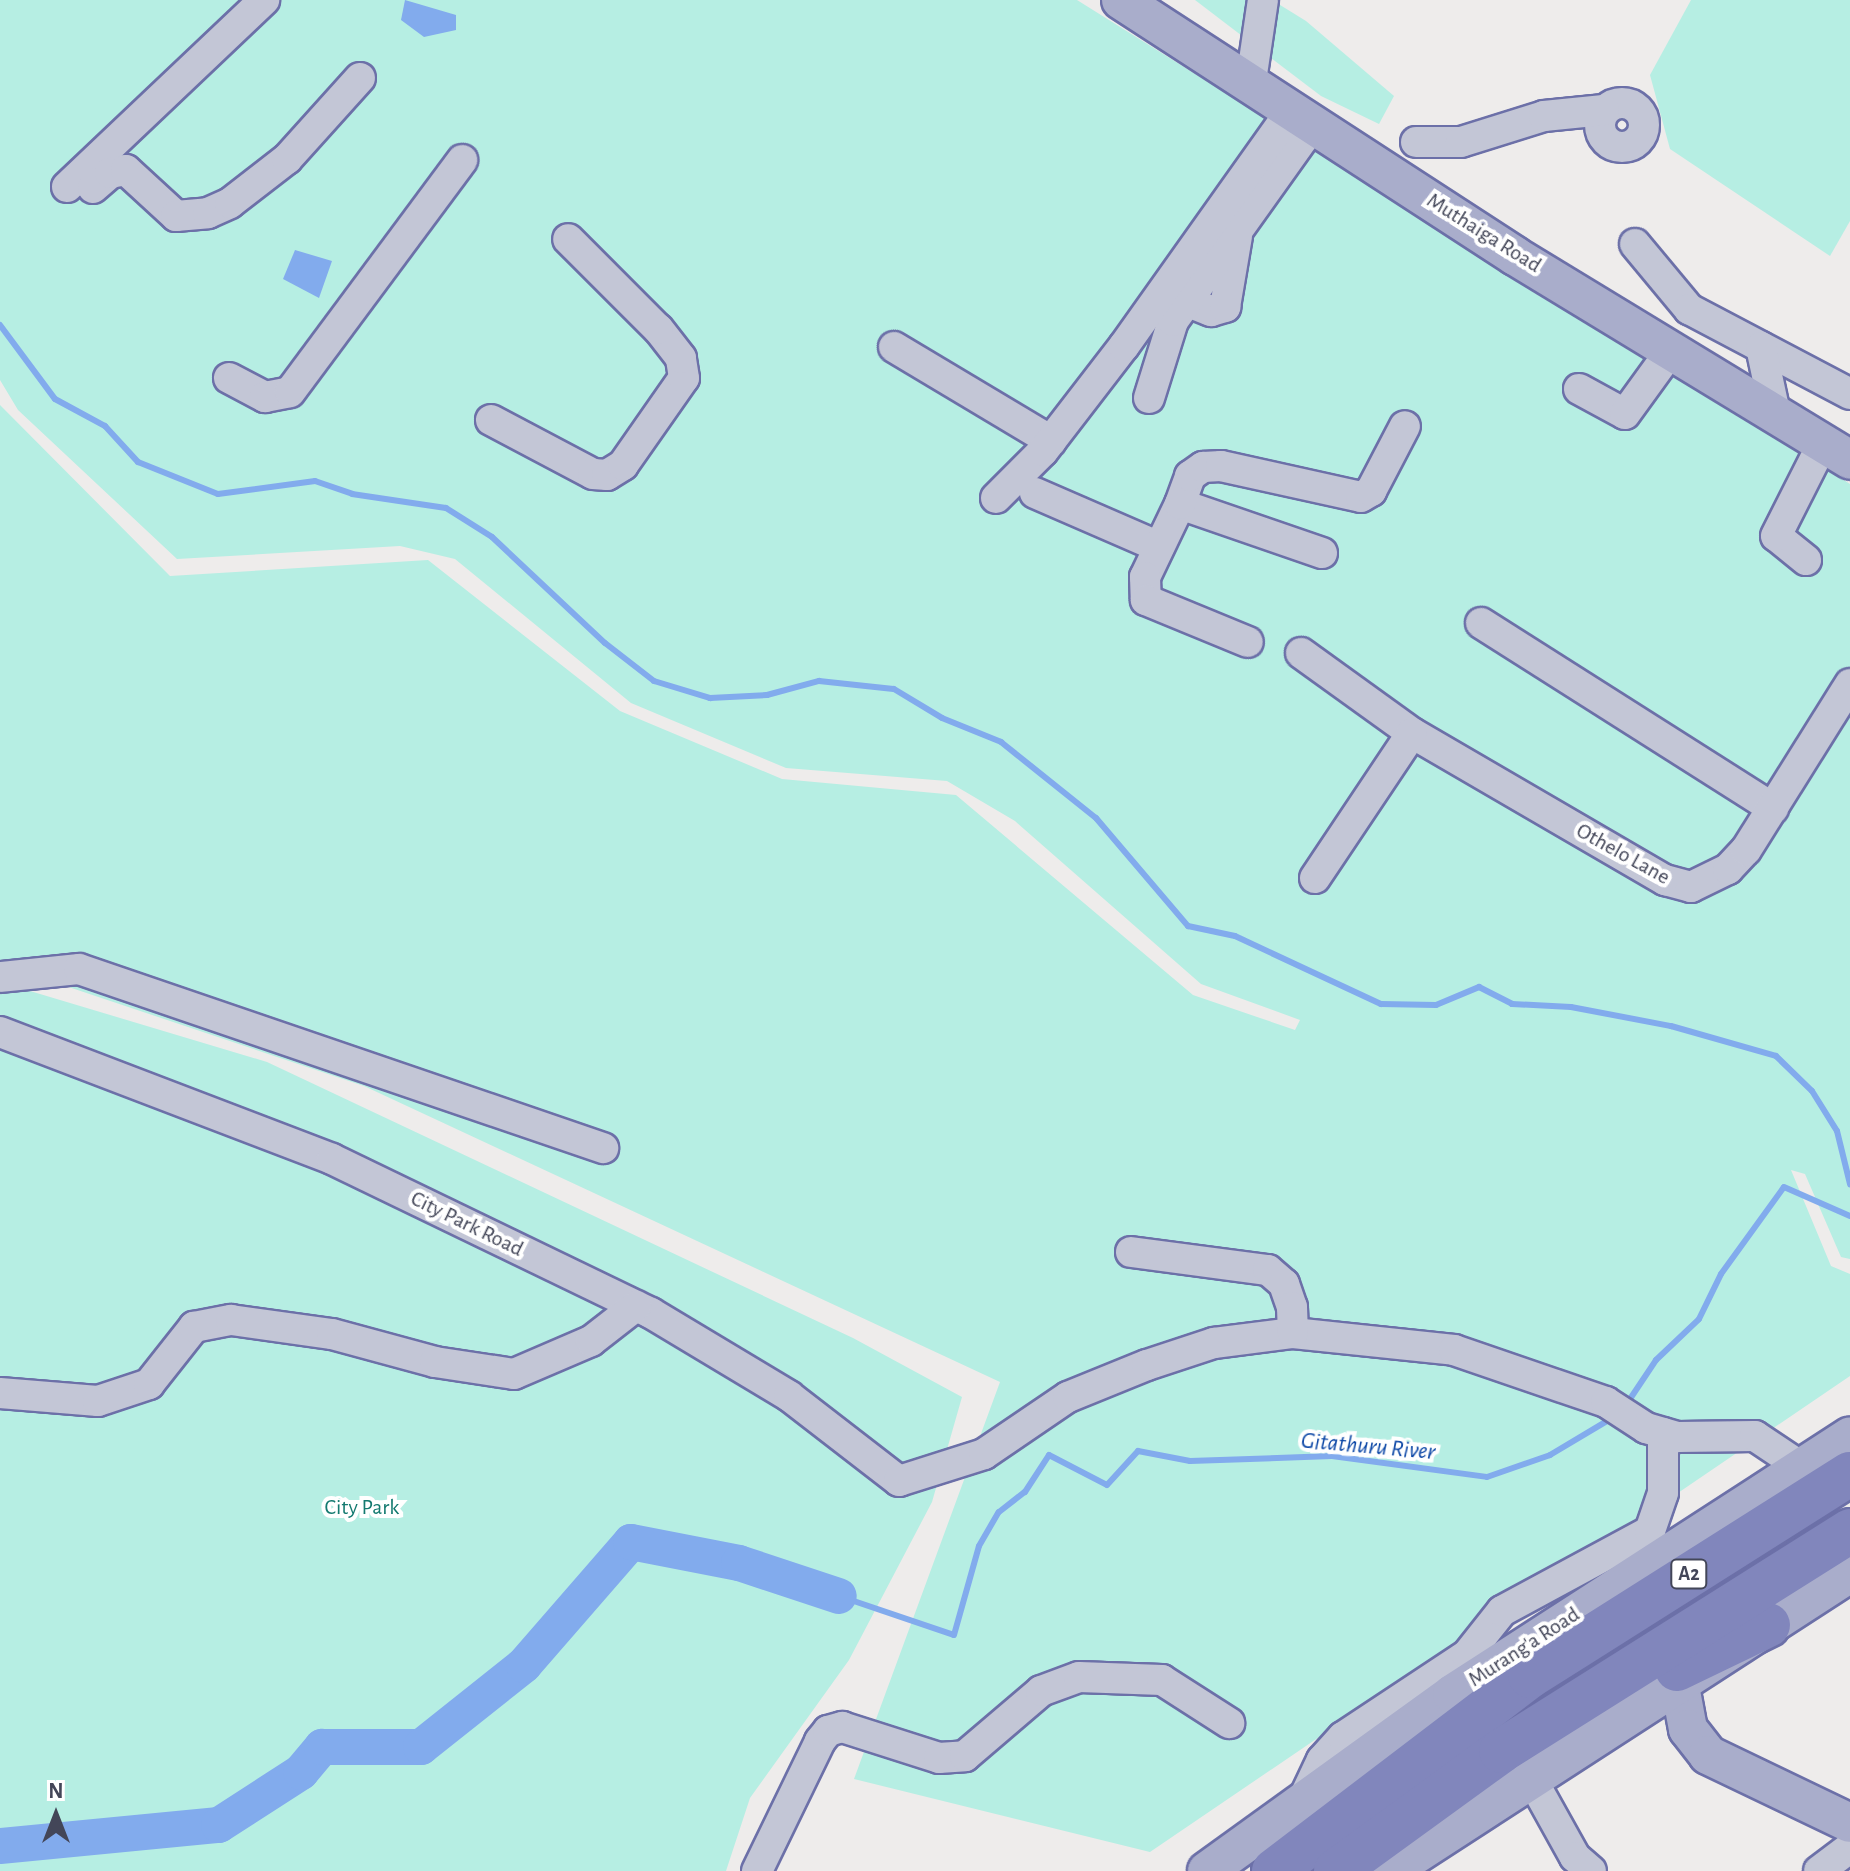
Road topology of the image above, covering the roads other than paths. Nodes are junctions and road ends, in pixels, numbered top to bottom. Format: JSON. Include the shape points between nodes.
{"nodes":[{"id":1,"x":264,"y":0,"type":"edge"},
{"id":2,"x":1121,"y":0,"type":"edge"},
{"id":3,"x":1263,"y":0,"type":"edge"},
{"id":4,"x":360,"y":78,"type":"dead end"},
{"id":5,"x":1251,"y":81,"type":"junction"},
{"id":6,"x":1304,"y":115,"type":"junction"},
{"id":7,"x":1603,"y":122,"type":"dead end"},
{"id":8,"x":1416,"y":142,"type":"dead end"},
{"id":9,"x":462,"y":160,"type":"dead end"},
{"id":10,"x":568,"y":239,"type":"dead end"},
{"id":11,"x":1635,"y":244,"type":"dead end"},
{"id":12,"x":894,"y":347,"type":"dead end"},
{"id":13,"x":1761,"y":347,"type":"junction"},
{"id":14,"x":1672,"y":349,"type":"junction"},
{"id":15,"x":229,"y":378,"type":"dead end"},
{"id":16,"x":1579,"y":389,"type":"dead end"},
{"id":17,"x":1850,"y":394,"type":"edge"},
{"id":18,"x":1149,"y":398,"type":"dead end"},
{"id":19,"x":1775,"y":413,"type":"junction"},
{"id":20,"x":491,"y":420,"type":"dead end"},
{"id":21,"x":1405,"y":426,"type":"dead end"},
{"id":22,"x":1051,"y":441,"type":"junction"},
{"id":23,"x":1836,"y":451,"type":"edge"},
{"id":24,"x":1035,"y":493,"type":"dead end"},
{"id":25,"x":996,"y":498,"type":"dead end"},
{"id":26,"x":1180,"y":504,"type":"junction"},
{"id":27,"x":1159,"y":547,"type":"junction"},
{"id":28,"x":1322,"y":553,"type":"dead end"},
{"id":29,"x":1806,"y":560,"type":"dead end"},
{"id":30,"x":1481,"y":623,"type":"dead end"},
{"id":31,"x":1248,"y":642,"type":"dead end"},
{"id":32,"x":1301,"y":653,"type":"dead end"},
{"id":33,"x":1850,"y":684,"type":"edge"},
{"id":34,"x":1412,"y":733,"type":"junction"},
{"id":35,"x":1773,"y":808,"type":"junction"},
{"id":36,"x":1315,"y":878,"type":"dead end"},
{"id":37,"x":0,"y":977,"type":"edge"},
{"id":38,"x":0,"y":1032,"type":"edge"},
{"id":39,"x":603,"y":1148,"type":"dead end"},
{"id":40,"x":1131,"y":1252,"type":"dead end"},
{"id":41,"x":636,"y":1306,"type":"junction"},
{"id":42,"x":1293,"y":1333,"type":"junction"},
{"id":43,"x":0,"y":1393,"type":"edge"},
{"id":44,"x":1654,"y":1430,"type":"junction"},
{"id":45,"x":1850,"y":1437,"type":"edge"},
{"id":46,"x":1800,"y":1466,"type":"junction"},
{"id":47,"x":1850,"y":1474,"type":"edge"},
{"id":48,"x":1757,"y":1497,"type":"junction"},
{"id":49,"x":1850,"y":1531,"type":"edge"},
{"id":50,"x":1850,"y":1573,"type":"edge"},
{"id":51,"x":1768,"y":1625,"type":"junction"},
{"id":52,"x":1530,"y":1676,"type":"junction"},
{"id":53,"x":1680,"y":1686,"type":"junction"},
{"id":54,"x":1574,"y":1707,"type":"junction"},
{"id":55,"x":1229,"y":1723,"type":"dead end"},
{"id":56,"x":1531,"y":1778,"type":"junction"},
{"id":57,"x":1304,"y":1798,"type":"junction"},
{"id":58,"x":1850,"y":1823,"type":"edge"},
{"id":59,"x":1850,"y":1848,"type":"edge"},
{"id":60,"x":757,"y":1871,"type":"edge"},
{"id":61,"x":1207,"y":1871,"type":"edge"},
{"id":62,"x":1274,"y":1871,"type":"edge"},
{"id":63,"x":1336,"y":1871,"type":"edge"},
{"id":64,"x":1390,"y":1871,"type":"edge"},
{"id":65,"x":1591,"y":1871,"type":"edge"},
{"id":66,"x":1819,"y":1871,"type":"edge"}],
"edges":[{"from":1,"to":4,"type":"street","via":[[80,188],[126,170],[176,216],[208,213],[230,203],[287,159]]},
{"from":2,"to":5,"type":"main road","name":"Muthaiga Road"},
{"from":3,"to":5,"type":"street"},
{"from":5,"to":6,"type":"main road","name":"Muthaiga Road"},
{"from":6,"to":14,"type":"main road","name":"Muthaiga Road","via":[[1515,256]]},
{"from":6,"to":18,"type":"street","via":[[1237,230],[1225,307],[1211,311],[1186,301],[1173,321]]},
{"from":6,"to":22,"type":"street"},
{"from":7,"to":8,"type":"street","via":[[1544,116],[1461,142]]},
{"from":9,"to":15,"type":"street","via":[[290,392],[265,397]]},
{"from":10,"to":20,"type":"street","via":[[658,329],[681,358],[684,378],[623,465],[607,475],[593,474]]},
{"from":11,"to":13,"type":"street","via":[[1689,309]]},
{"from":12,"to":22,"type":"street"},
{"from":13,"to":17,"type":"street"},
{"from":13,"to":19,"type":"street"},
{"from":14,"to":16,"type":"street","via":[[1625,414]]},
{"from":14,"to":19,"type":"main road","name":"Muthaiga Road"},
{"from":19,"to":23,"type":"main road","name":"Muthaiga Road"},
{"from":21,"to":26,"type":"street","via":[[1371,491],[1361,497],[1221,466],[1203,467],[1190,476]]},
{"from":22,"to":25,"type":"street"},
{"from":23,"to":29,"type":"street","via":[[1776,536]]},
{"from":24,"to":27,"type":"street"},
{"from":26,"to":27,"type":"street"},
{"from":26,"to":28,"type":"street"},
{"from":27,"to":31,"type":"street","via":[[1145,577],[1146,600]]},
{"from":30,"to":35,"type":"street"},
{"from":32,"to":34,"type":"street","name":"Othelo Lane"},
{"from":33,"to":35,"type":"street","name":"Othelo Lane"},
{"from":34,"to":35,"type":"street","name":"Othelo Lane","via":[[1665,880],[1691,887],[1728,869]]},
{"from":34,"to":36,"type":"street"},
{"from":37,"to":39,"type":"street","via":[[79,969]]},
{"from":38,"to":41,"type":"street","name":"City Park Road","via":[[332,1159]]},
{"from":40,"to":42,"type":"street","via":[[1268,1270],[1284,1284]]},
{"from":41,"to":42,"type":"street","name":"City Park Road","via":[[789,1396],[899,1481],[984,1454],[1068,1397],[1134,1369],[1214,1343]]},
{"from":41,"to":43,"type":"street","via":[[591,1341],[514,1374],[435,1362],[332,1334],[231,1320],[194,1327],[149,1384],[98,1401]]},
{"from":42,"to":44,"type":"street","via":[[1454,1350],[1606,1402]]},
{"from":44,"to":46,"type":"street","via":[[1755,1436]]},
{"from":44,"to":57,"type":"street","via":[[1663,1493],[1650,1531],[1502,1611],[1467,1655],[1343,1737],[1322,1760]]},
{"from":45,"to":46,"type":"main road","name":"Murang'a Road"},
{"from":46,"to":48,"type":"main road","name":"Murang'a Road"},
{"from":47,"to":52,"type":"highway","name":"Murang'a Road","number":"A2"},
{"from":48,"to":52,"type":"highway"},
{"from":48,"to":57,"type":"main road","name":"Murang'a Road","via":[[1452,1694]]},
{"from":49,"to":54,"type":"highway","number":"A2"},
{"from":50,"to":51,"type":"main road"},
{"from":51,"to":53,"type":"main road"},
{"from":51,"to":54,"type":"highway","via":[[1695,1662]]},
{"from":52,"to":62,"type":"highway","name":"Murang'a Road","number":"A2"},
{"from":53,"to":56,"type":"main road"},
{"from":53,"to":58,"type":"main road","via":[[1688,1729],[1708,1755]]},
{"from":54,"to":63,"type":"highway","number":"A2","via":[[1426,1802]]},
{"from":55,"to":60,"type":"street","via":[[1162,1680],[1079,1677],[1041,1691],[965,1756],[939,1758],[842,1727],[828,1731]]},
{"from":56,"to":64,"type":"main road"},
{"from":56,"to":65,"type":"street","via":[[1575,1857]]},
{"from":57,"to":61,"type":"main road","name":"Murang'a Road"},
{"from":59,"to":66,"type":"street"}]}
